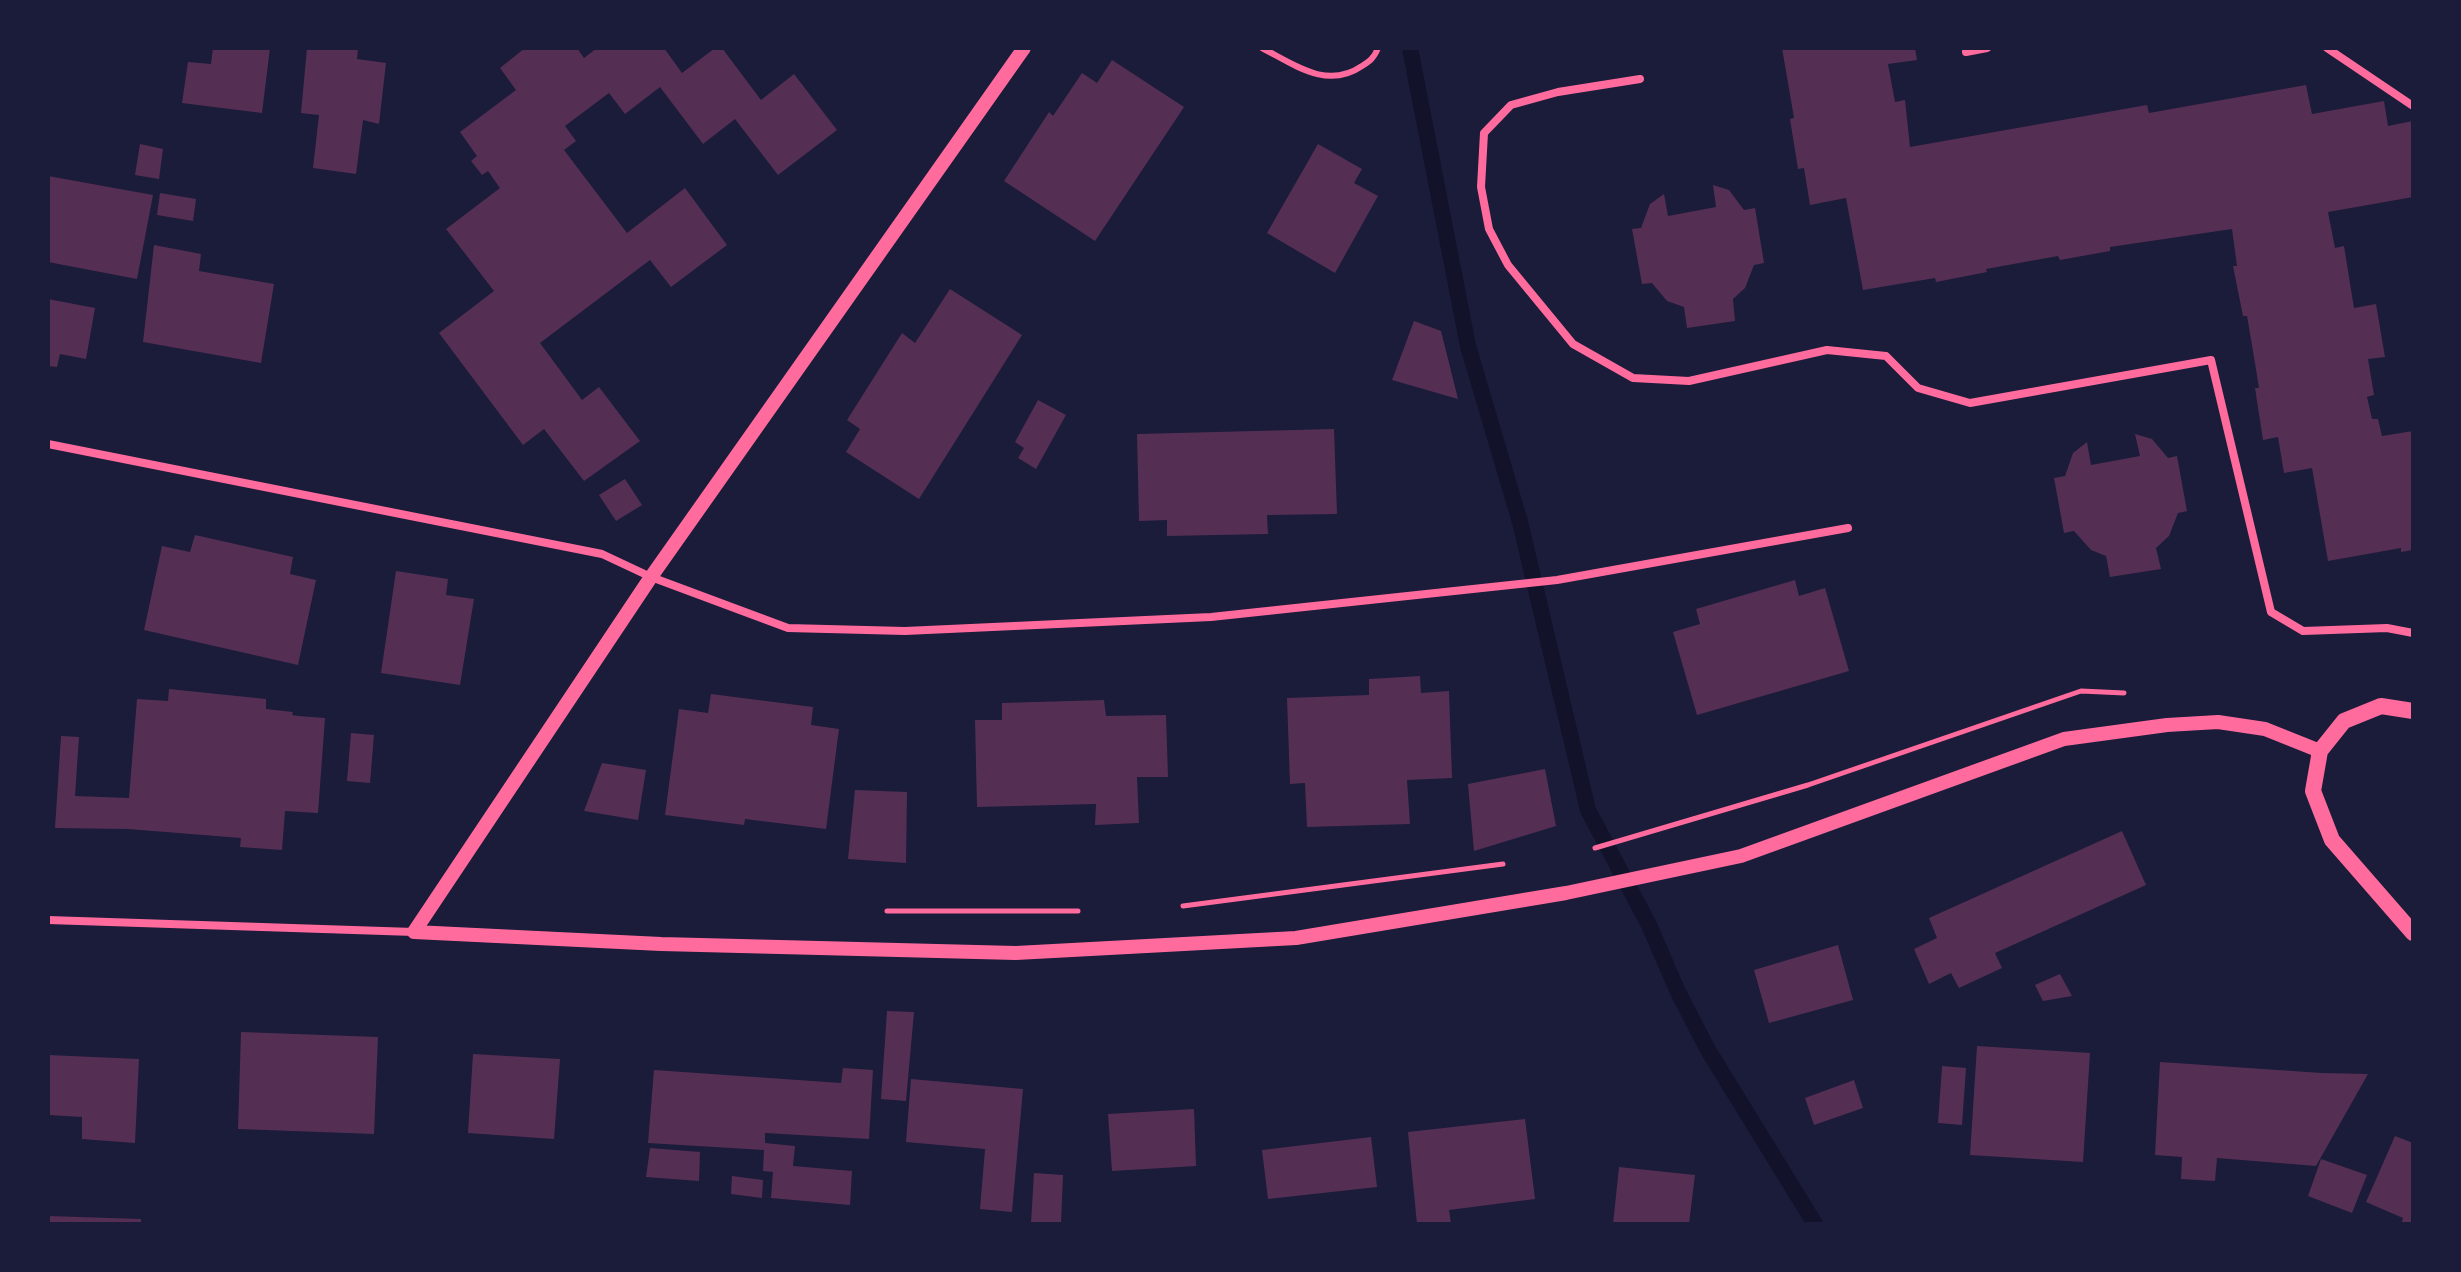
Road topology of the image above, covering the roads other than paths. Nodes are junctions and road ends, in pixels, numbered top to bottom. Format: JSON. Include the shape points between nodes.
{"nodes":[{"id":1,"x":1024,"y":48,"type":"edge"},
{"id":2,"x":1262,"y":48,"type":"edge"},
{"id":3,"x":1378,"y":48,"type":"edge"},
{"id":4,"x":1987,"y":48,"type":"edge"},
{"id":5,"x":2327,"y":48,"type":"edge"},
{"id":6,"x":1966,"y":52,"type":"dead end"},
{"id":7,"x":1640,"y":79,"type":"dead end"},
{"id":8,"x":2413,"y":106,"type":"edge"},
{"id":9,"x":48,"y":444,"type":"edge"},
{"id":10,"x":1848,"y":528,"type":"dead end"},
{"id":11,"x":651,"y":577,"type":"junction"},
{"id":12,"x":2413,"y":633,"type":"edge"},
{"id":13,"x":2413,"y":711,"type":"edge"},
{"id":14,"x":2320,"y":751,"type":"junction"},
{"id":15,"x":48,"y":920,"type":"edge"},
{"id":16,"x":414,"y":932,"type":"junction"},
{"id":17,"x":2413,"y":933,"type":"edge"}],
"edges":[{"from":1,"to":11,"type":"street"},
{"from":2,"to":3,"type":"lane","via":[[1315,75],[1347,76],[1374,58]]},
{"from":4,"to":6,"type":"street"},
{"from":5,"to":8,"type":"street"},
{"from":7,"to":12,"type":"street","via":[[1511,105],[1484,133],[1481,187],[1489,229],[1508,265],[1573,344],[1633,378],[1689,381],[1827,350],[1886,356],[1918,388],[1970,403],[2211,360],[2271,612],[2303,631],[2387,628]]},
{"from":9,"to":11,"type":"street","via":[[602,554]]},
{"from":10,"to":11,"type":"street","via":[[1557,580],[1211,617],[905,631],[788,628]]},
{"from":11,"to":16,"type":"street"},
{"from":13,"to":14,"type":"main road","via":[[2381,706],[2344,721]]},
{"from":14,"to":16,"type":"street","via":[[2265,729],[2218,722],[2064,739],[1741,856],[1566,893],[1296,938],[1016,953]]},
{"from":14,"to":17,"type":"main road","via":[[2313,791],[2332,840]]},
{"from":15,"to":16,"type":"street"}]}
